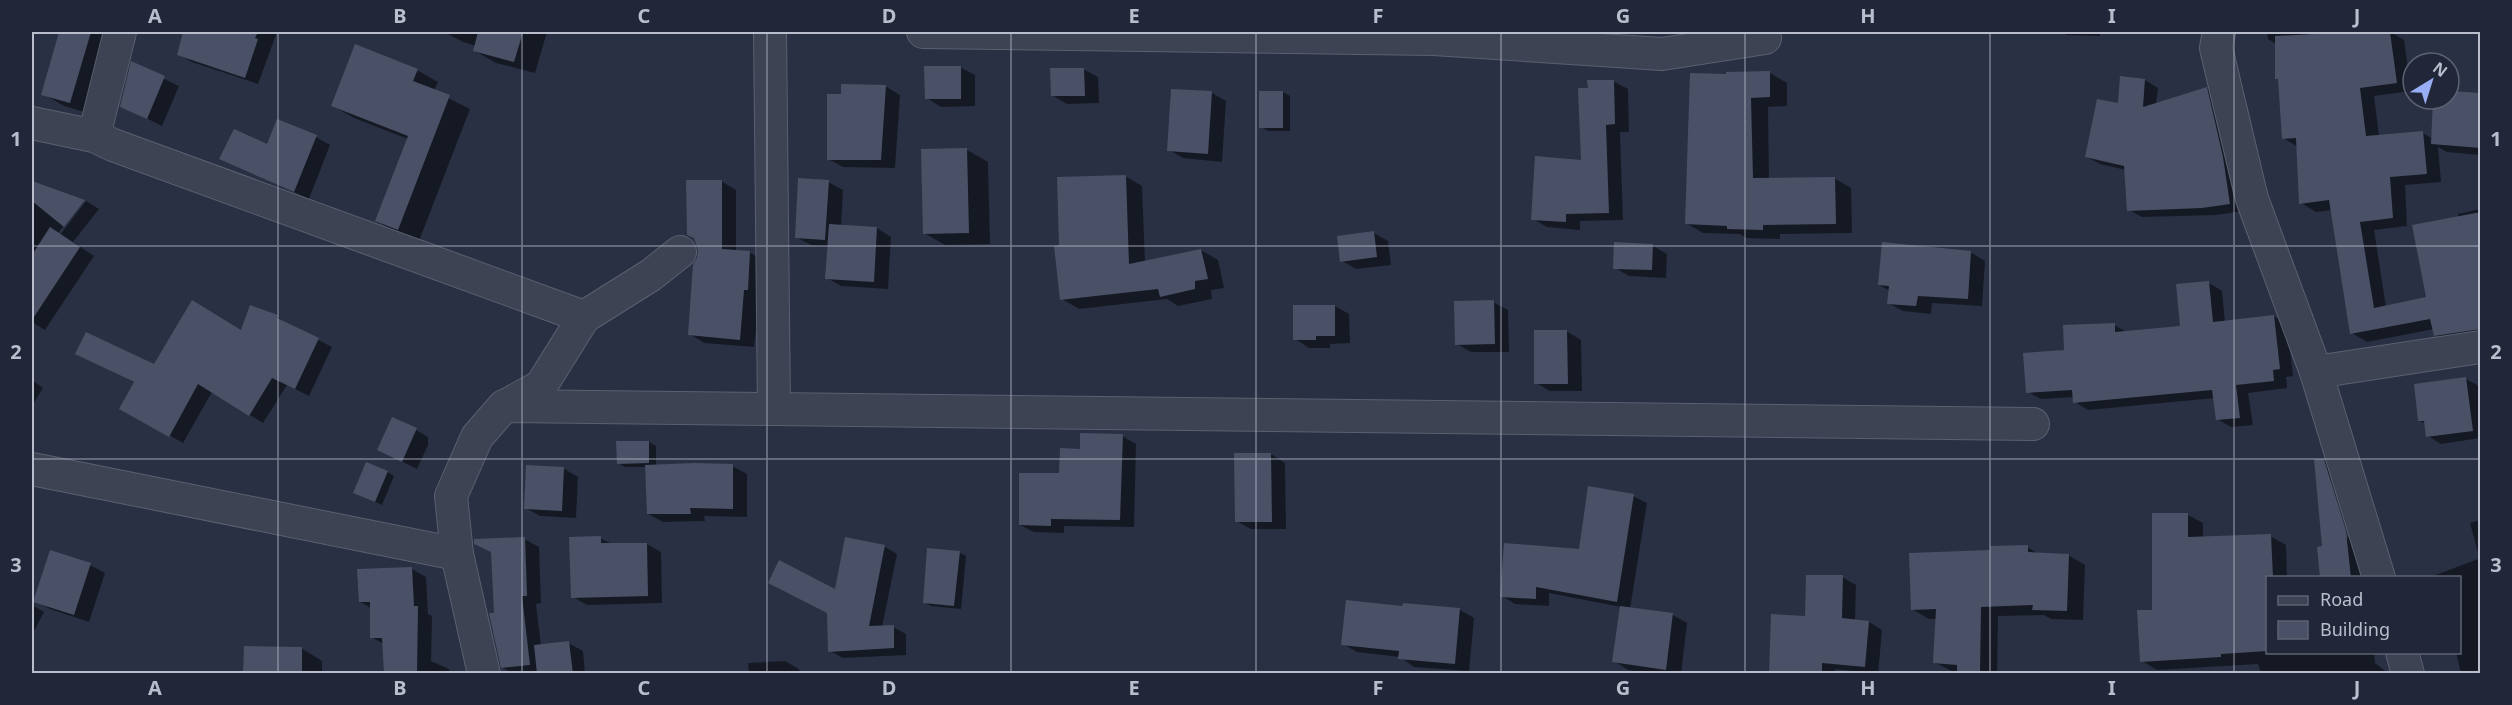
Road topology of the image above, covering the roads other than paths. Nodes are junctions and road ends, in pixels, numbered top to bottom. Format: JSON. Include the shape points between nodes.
{"nodes":[{"id":1,"x":120,"y":32,"type":"edge"},
{"id":2,"x":770,"y":32,"type":"edge"},
{"id":3,"x":923,"y":32,"type":"edge"},
{"id":4,"x":1764,"y":32,"type":"edge"},
{"id":5,"x":2219,"y":32,"type":"edge"},
{"id":6,"x":1433,"y":35,"type":"edge"},
{"id":7,"x":32,"y":123,"type":"edge"},
{"id":8,"x":94,"y":136,"type":"junction"},
{"id":9,"x":680,"y":252,"type":"dead end"},
{"id":10,"x":584,"y":316,"type":"junction"},
{"id":11,"x":2481,"y":347,"type":"edge"},
{"id":12,"x":2316,"y":372,"type":"junction"},
{"id":13,"x":504,"y":406,"type":"junction"},
{"id":14,"x":774,"y":409,"type":"junction"},
{"id":15,"x":2033,"y":424,"type":"dead end"},
{"id":16,"x":32,"y":469,"type":"edge"},
{"id":17,"x":457,"y":554,"type":"junction"},
{"id":18,"x":2378,"y":576,"type":"edge"},
{"id":19,"x":2403,"y":654,"type":"edge"},
{"id":20,"x":484,"y":674,"type":"edge"},
{"id":21,"x":2408,"y":674,"type":"edge"}],
"edges":[{"from":1,"to":8,"type":"street"},
{"from":2,"to":14,"type":"street"},
{"from":3,"to":6,"type":"street"},
{"from":4,"to":6,"type":"street","via":[[1765,38],[1662,54]]},
{"from":5,"to":12,"type":"street","via":[[2216,48],[2252,199]]},
{"from":7,"to":8,"type":"street"},
{"from":8,"to":10,"type":"street"},
{"from":9,"to":10,"type":"street","via":[[651,275]]},
{"from":10,"to":13,"type":"street","via":[[542,386]]},
{"from":11,"to":12,"type":"street"},
{"from":12,"to":18,"type":"street"},
{"from":13,"to":14,"type":"street"},
{"from":13,"to":17,"type":"street","via":[[477,437],[451,496]]},
{"from":14,"to":15,"type":"street"},
{"from":16,"to":17,"type":"street"},
{"from":17,"to":20,"type":"street"},
{"from":19,"to":21,"type":"street"}]}
